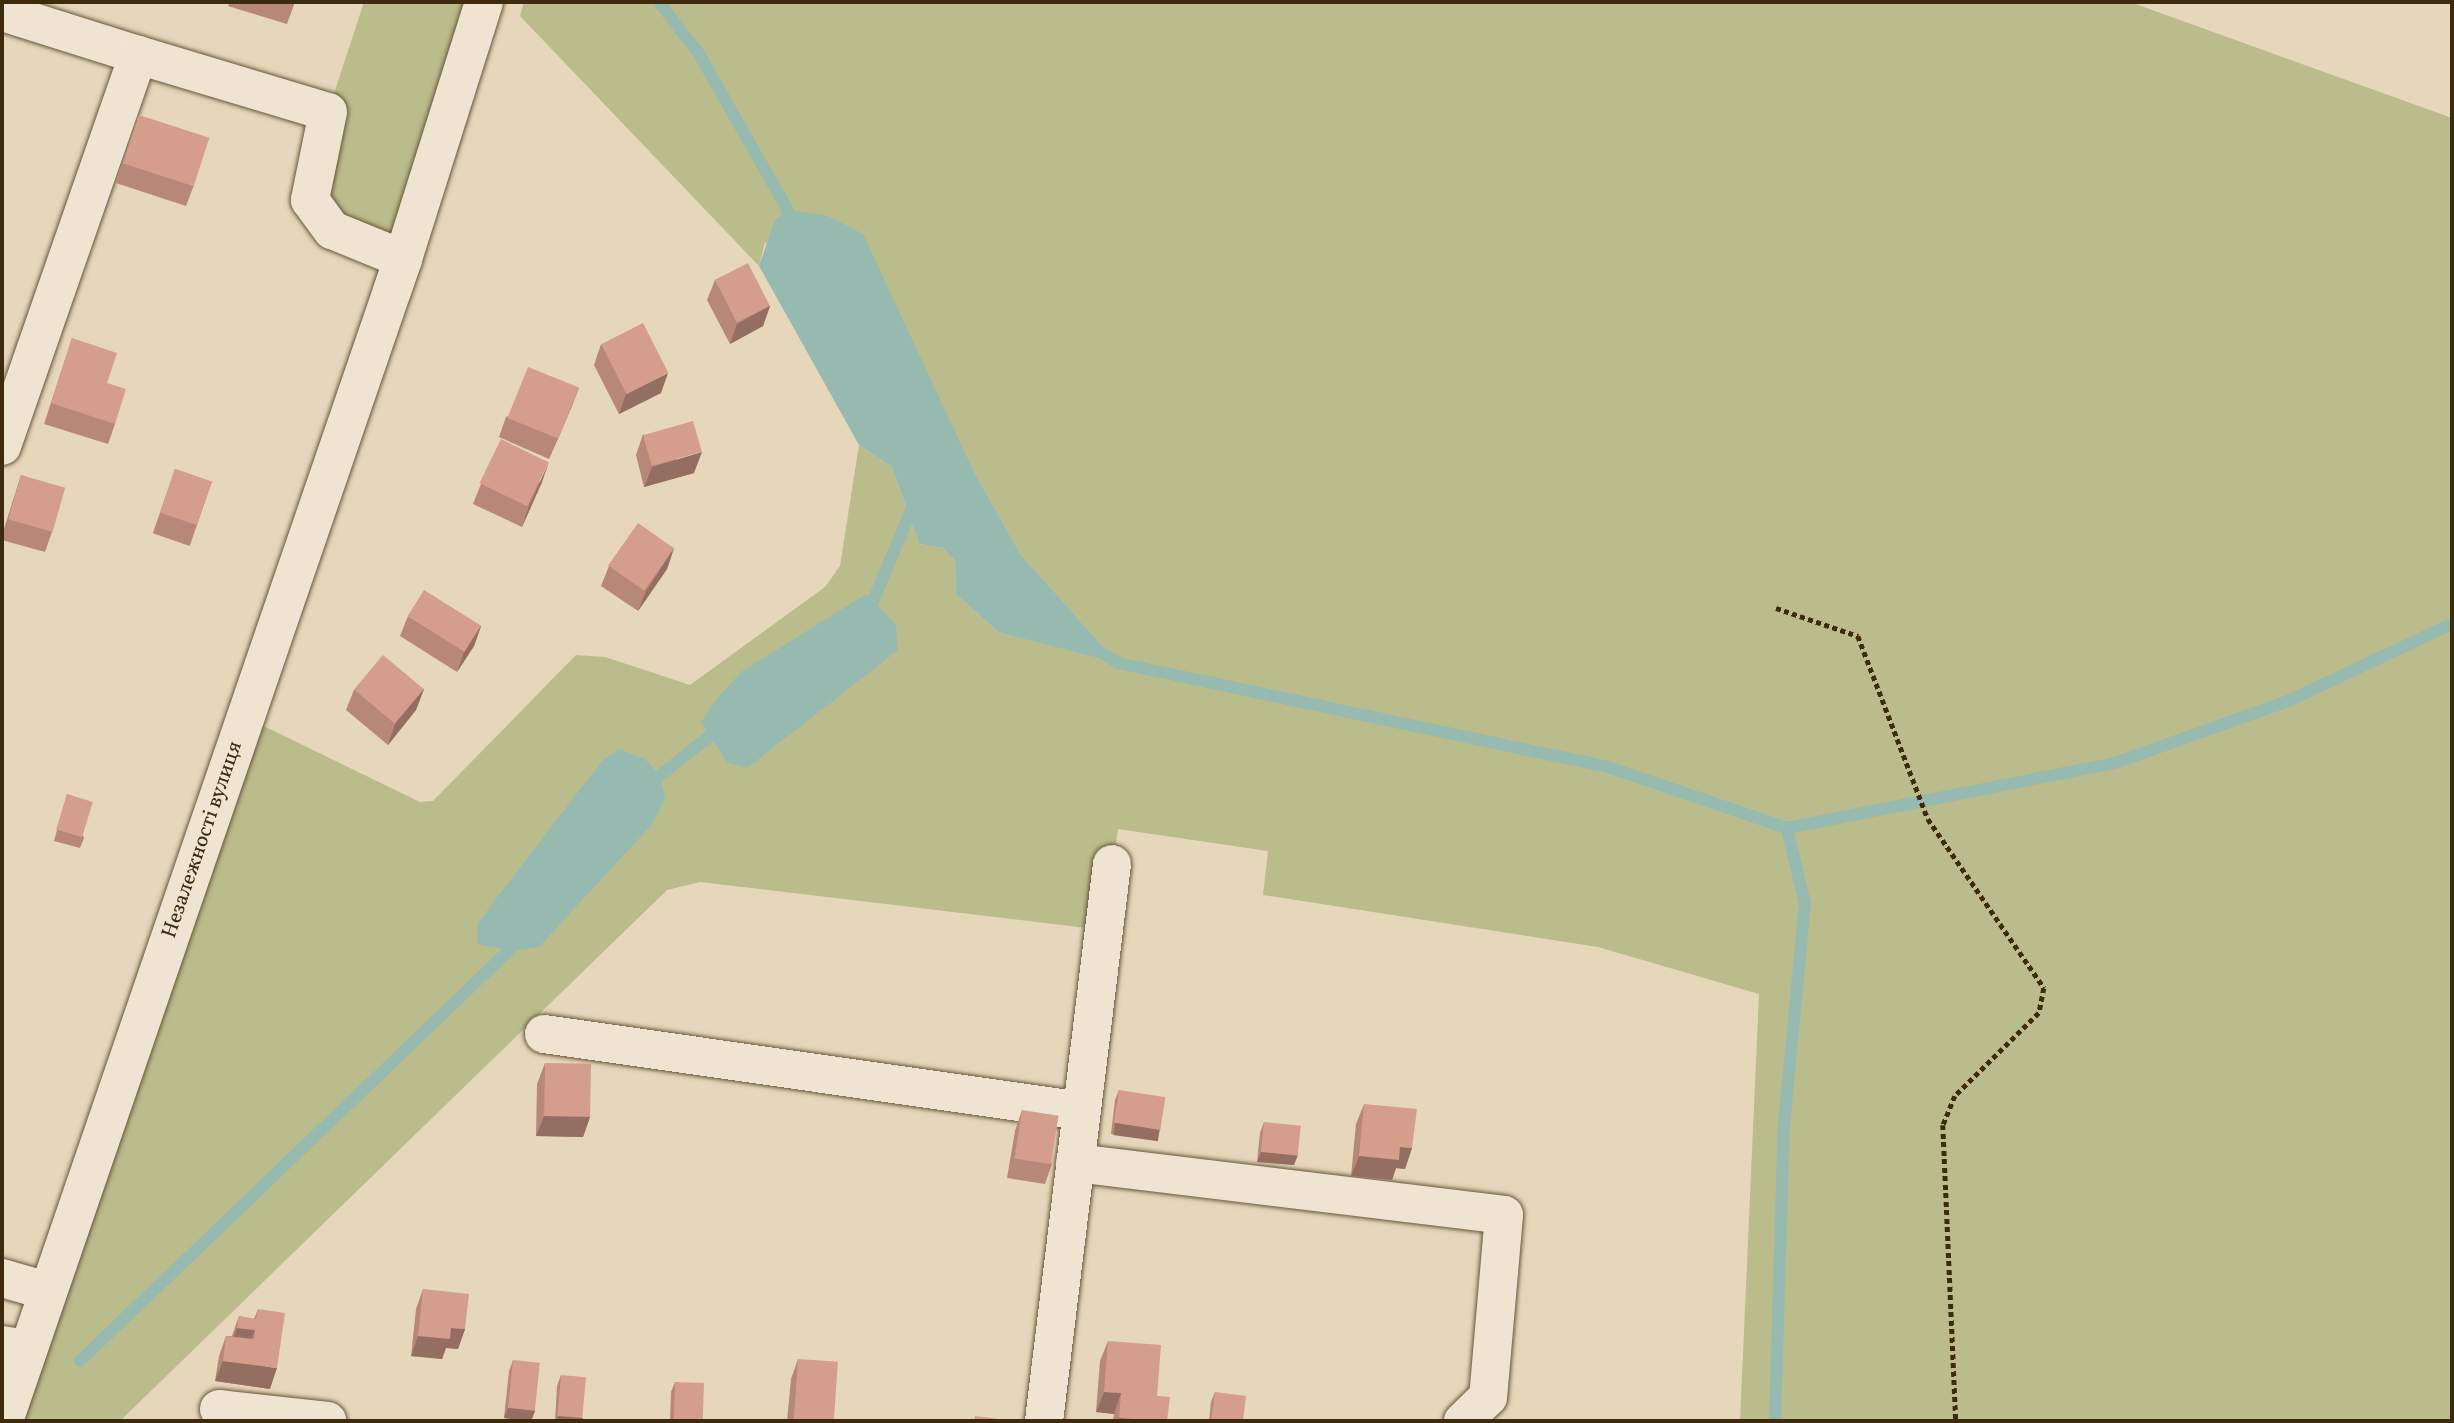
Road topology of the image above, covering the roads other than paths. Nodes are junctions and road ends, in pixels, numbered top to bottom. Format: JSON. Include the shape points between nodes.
{"nodes":[{"id":1,"x":484,"y":2,"type":"edge"},
{"id":2,"x":2,"y":12,"type":"edge"},
{"id":3,"x":138,"y":55,"type":"junction"},
{"id":4,"x":403,"y":260,"type":"junction"},
{"id":5,"x":2,"y":444,"type":"edge"},
{"id":6,"x":1112,"y":864,"type":"dead end"},
{"id":7,"x":544,"y":1034,"type":"dead end"},
{"id":8,"x":1082,"y":1111,"type":"junction"},
{"id":9,"x":1075,"y":1163,"type":"junction"},
{"id":10,"x":2,"y":1278,"type":"edge"},
{"id":11,"x":47,"y":1291,"type":"junction"},
{"id":12,"x":15,"y":1347,"type":"edge"},
{"id":13,"x":219,"y":1409,"type":"dead end"},
{"id":14,"x":4,"y":1421,"type":"edge"},
{"id":15,"x":327,"y":1421,"type":"edge"},
{"id":16,"x":1044,"y":1421,"type":"edge"},
{"id":17,"x":1463,"y":1421,"type":"edge"}],
"edges":[{"from":1,"to":4,"type":"street","name":"Незалежності вулиця"},
{"from":2,"to":3,"type":"street"},
{"from":3,"to":4,"type":"street","via":[[328,112],[309,188],[315,211],[332,230]]},
{"from":3,"to":5,"type":"street"},
{"from":4,"to":11,"type":"street","name":"Незалежності вулиця"},
{"from":6,"to":8,"type":"street"},
{"from":7,"to":8,"type":"street"},
{"from":8,"to":9,"type":"street"},
{"from":9,"to":16,"type":"street"},
{"from":9,"to":17,"type":"street","via":[[1504,1215],[1488,1397]]},
{"from":10,"to":11,"type":"street"},
{"from":11,"to":12,"type":"street","name":"Незалежності вулиця"},
{"from":12,"to":14,"type":"street","name":"Незалежності вулиця"},
{"from":13,"to":15,"type":"street"}]}
